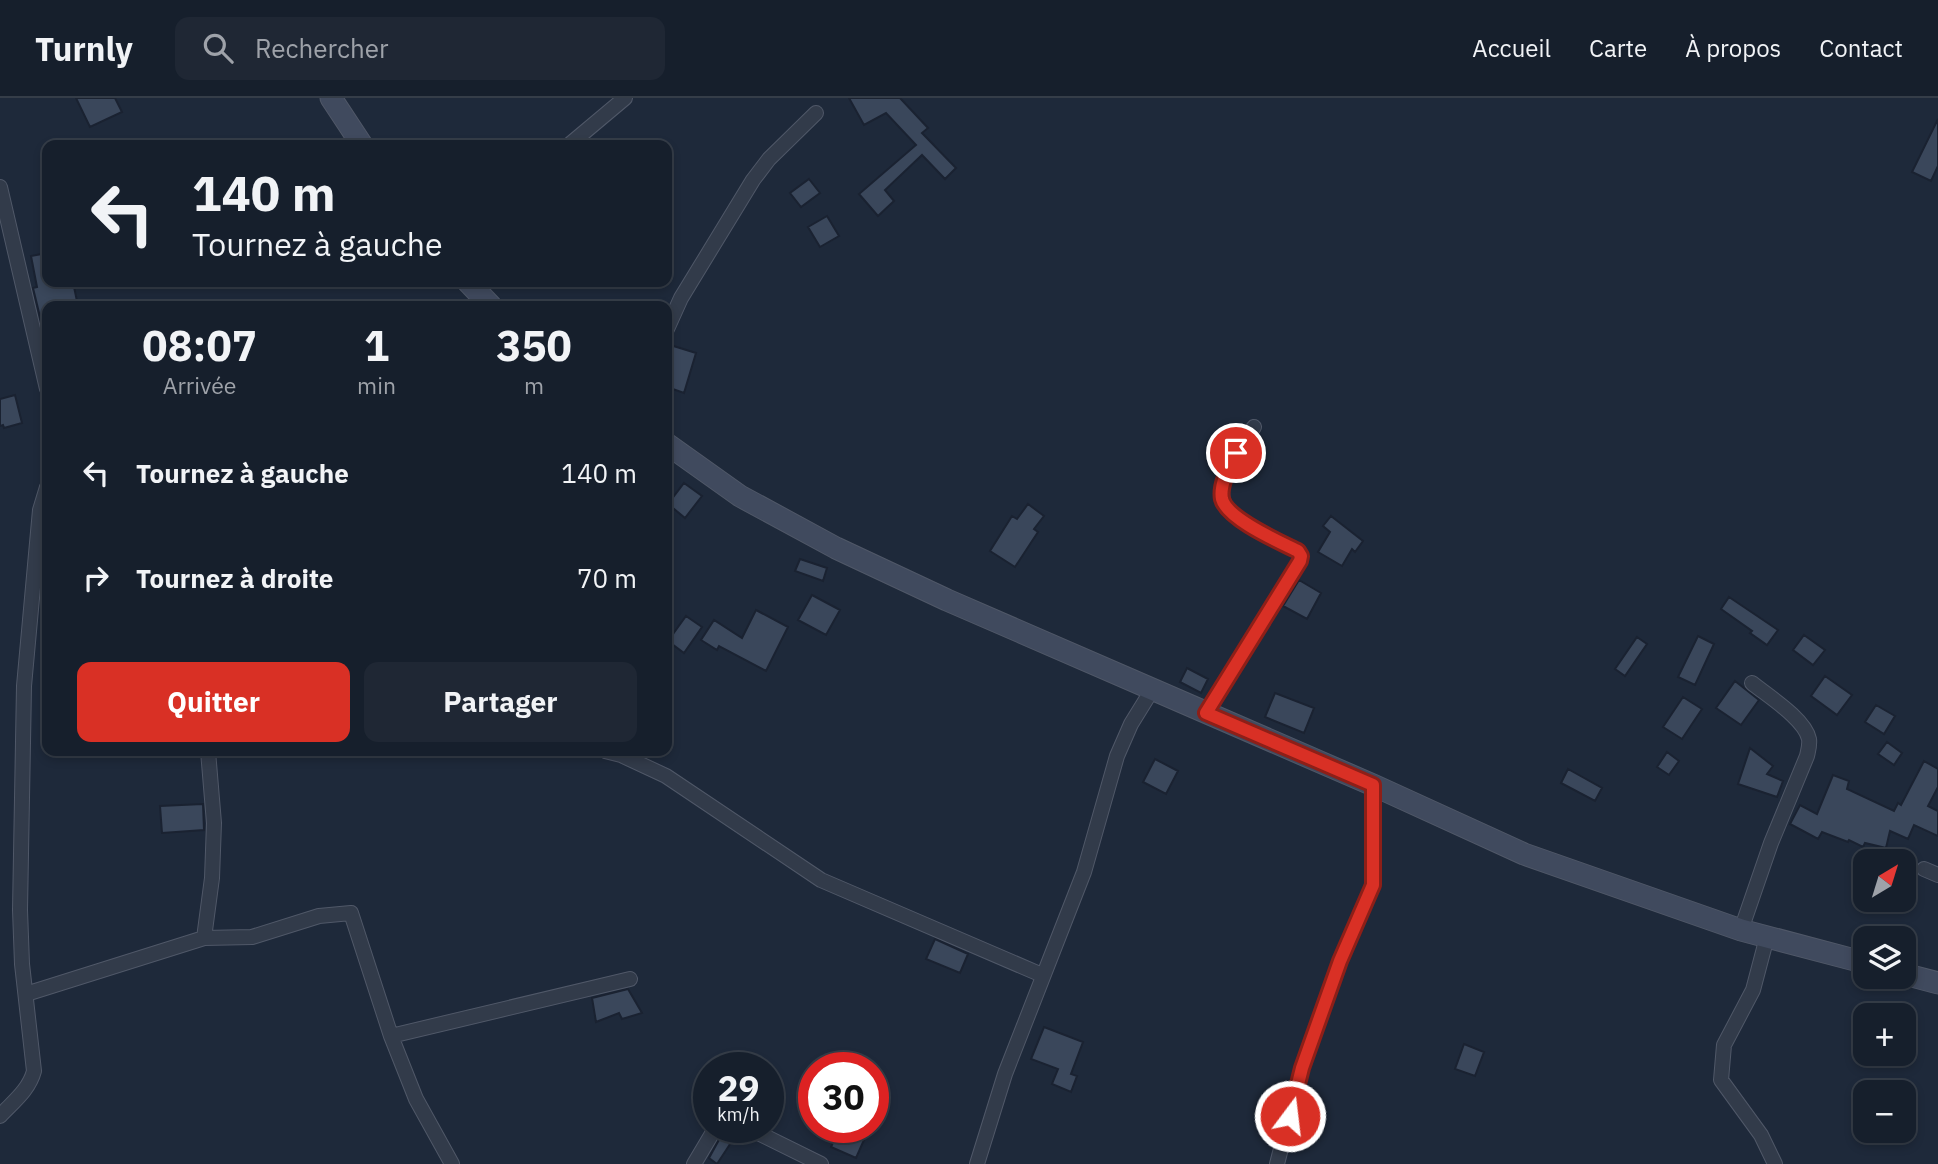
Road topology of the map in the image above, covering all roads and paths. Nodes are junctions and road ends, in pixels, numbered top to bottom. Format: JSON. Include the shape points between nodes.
{"nodes":[{"id":1,"x":331,"y":98,"type":"edge"},
{"id":2,"x":625,"y":98,"type":"edge"},
{"id":3,"x":816,"y":113,"type":"dead end"},
{"id":4,"x":359,"y":140,"type":"edge"},
{"id":5,"x":575,"y":140,"type":"edge"},
{"id":6,"x":0,"y":187,"type":"edge"},
{"id":7,"x":473,"y":287,"type":"edge"},
{"id":8,"x":486,"y":301,"type":"edge"},
{"id":9,"x":672,"y":318,"type":"edge"},
{"id":10,"x":42,"y":374,"type":"edge"},
{"id":11,"x":1254,"y":427,"type":"dead end"},
{"id":12,"x":672,"y":448,"type":"edge"},
{"id":13,"x":42,"y":503,"type":"edge"},
{"id":14,"x":1752,"y":684,"type":"dead end"},
{"id":15,"x":1152,"y":690,"type":"junction"},
{"id":16,"x":1206,"y":713,"type":"junction"},
{"id":17,"x":208,"y":756,"type":"edge"},
{"id":18,"x":623,"y":756,"type":"edge"},
{"id":19,"x":1373,"y":785,"type":"junction"},
{"id":20,"x":1924,"y":869,"type":"dead end"},
{"id":21,"x":1938,"y":875,"type":"edge"},
{"id":22,"x":1741,"y":930,"type":"junction"},
{"id":23,"x":1767,"y":937,"type":"junction"},
{"id":24,"x":204,"y":938,"type":"junction"},
{"id":25,"x":1853,"y":960,"type":"edge"},
{"id":26,"x":1042,"y":975,"type":"junction"},
{"id":27,"x":1916,"y":977,"type":"edge"},
{"id":28,"x":630,"y":979,"type":"dead end"},
{"id":29,"x":1938,"y":983,"type":"edge"},
{"id":30,"x":26,"y":994,"type":"junction"},
{"id":31,"x":391,"y":1036,"type":"junction"},
{"id":32,"x":0,"y":1116,"type":"edge"},
{"id":33,"x":706,"y":1143,"type":"edge"},
{"id":34,"x":778,"y":1143,"type":"edge"},
{"id":35,"x":452,"y":1164,"type":"edge"},
{"id":36,"x":694,"y":1164,"type":"edge"},
{"id":37,"x":821,"y":1164,"type":"edge"},
{"id":38,"x":977,"y":1164,"type":"edge"},
{"id":39,"x":1277,"y":1164,"type":"edge"},
{"id":40,"x":1775,"y":1164,"type":"edge"}],
"edges":[{"from":1,"to":4,"type":"main road"},
{"from":2,"to":5,"type":"street"},
{"from":3,"to":9,"type":"street","via":[[753,180]]},
{"from":6,"to":10,"type":"street"},
{"from":7,"to":8,"type":"main road"},
{"from":11,"to":16,"type":"street","via":[[1227,473],[1222,499],[1226,508],[1249,525],[1301,556]]},
{"from":12,"to":15,"type":"main road","via":[[740,496],[836,548]]},
{"from":13,"to":30,"type":"street","via":[[24,686],[20,910]]},
{"from":14,"to":22,"type":"street","via":[[1796,719],[1810,742]]},
{"from":15,"to":16,"type":"main road"},
{"from":15,"to":26,"type":"street","via":[[1117,756],[1084,872]]},
{"from":16,"to":19,"type":"main road"},
{"from":17,"to":24,"type":"street","via":[[214,823]]},
{"from":18,"to":26,"type":"street","via":[[666,776],[821,880]]},
{"from":19,"to":22,"type":"main road","via":[[1524,854]]},
{"from":19,"to":39,"type":"street","via":[[1373,885],[1302,1068]]},
{"from":20,"to":21,"type":"street"},
{"from":22,"to":23,"type":"main road"},
{"from":23,"to":25,"type":"main road"},
{"from":23,"to":40,"type":"street","via":[[1753,990],[1724,1045],[1721,1080],[1761,1135]]},
{"from":24,"to":30,"type":"street"},
{"from":24,"to":31,"type":"street","via":[[252,937],[319,916],[351,913]]},
{"from":26,"to":38,"type":"street"},
{"from":27,"to":29,"type":"main road"},
{"from":28,"to":31,"type":"street"},
{"from":30,"to":32,"type":"street","via":[[32,1081]]},
{"from":31,"to":35,"type":"street","via":[[416,1099]]},
{"from":33,"to":36,"type":"street"},
{"from":34,"to":37,"type":"street"}]}
